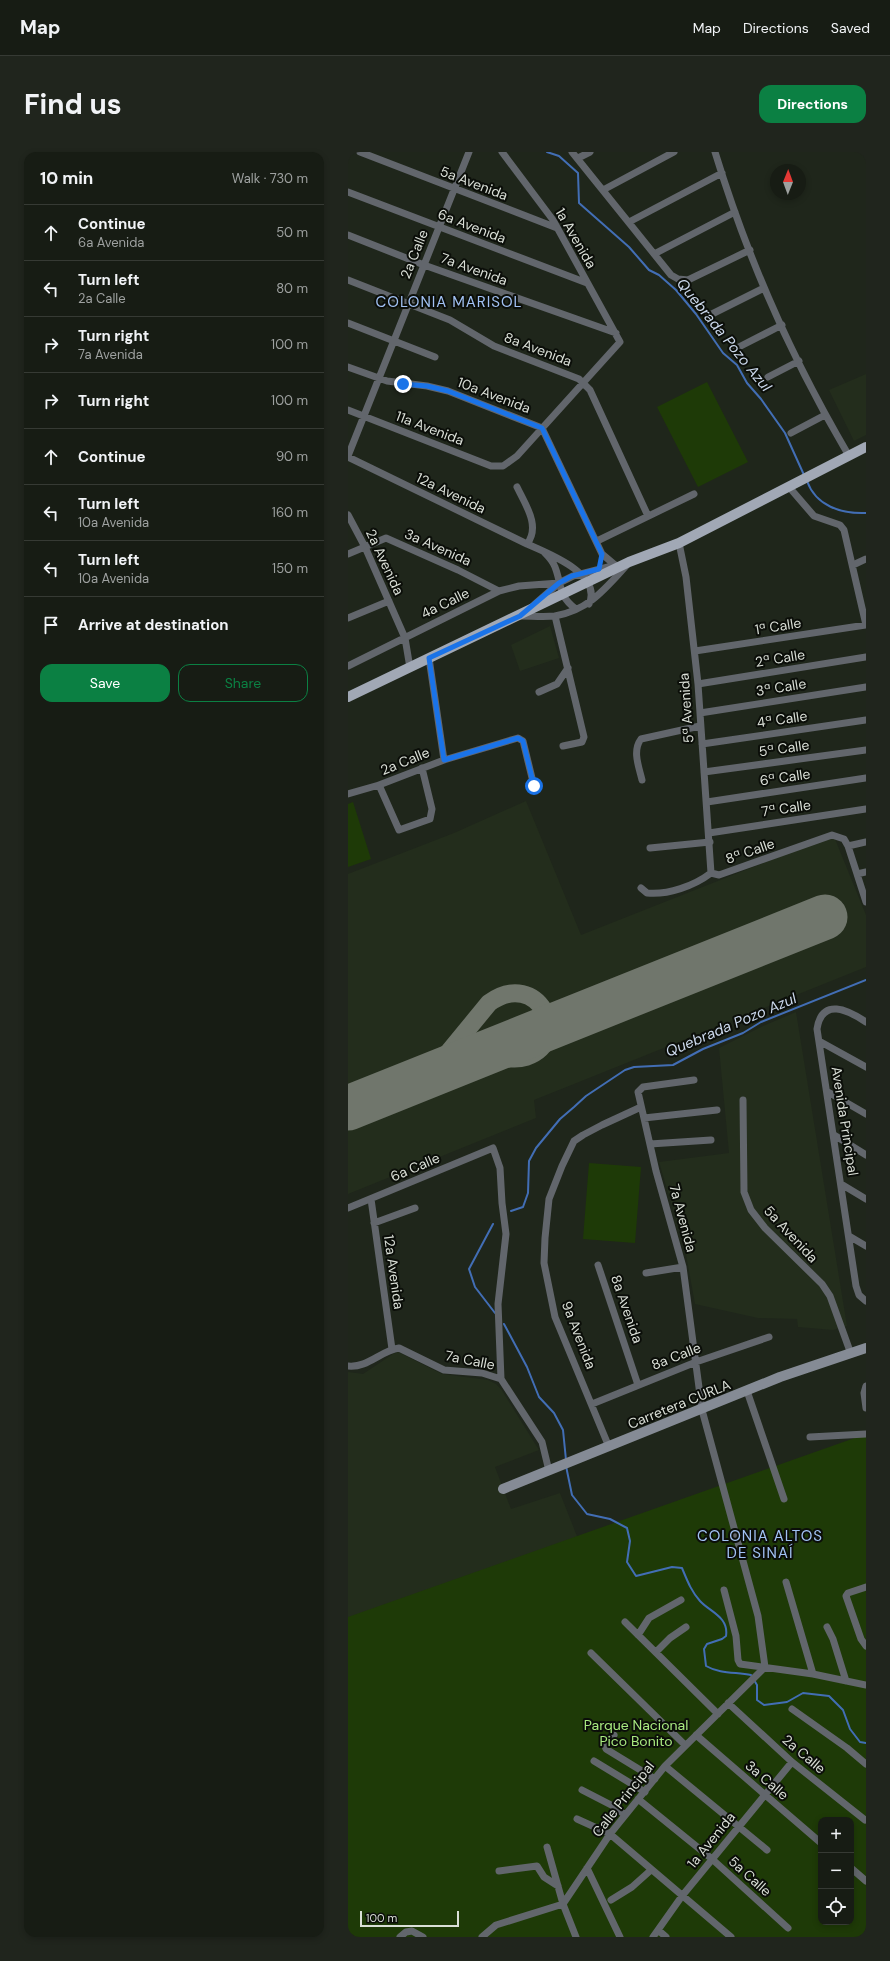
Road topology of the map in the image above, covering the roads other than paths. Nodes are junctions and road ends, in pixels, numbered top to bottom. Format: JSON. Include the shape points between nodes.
{"nodes":[{"id":1,"x":360,"y":152,"type":"edge"},
{"id":2,"x":469,"y":152,"type":"edge"},
{"id":3,"x":502,"y":152,"type":"edge"},
{"id":4,"x":572,"y":152,"type":"edge"},
{"id":5,"x":590,"y":152,"type":"edge"},
{"id":6,"x":674,"y":152,"type":"edge"},
{"id":7,"x":715,"y":152,"type":"edge"},
{"id":8,"x":578,"y":158,"type":"junction"},
{"id":9,"x":722,"y":173,"type":"junction"},
{"id":10,"x":454,"y":189,"type":"junction"},
{"id":11,"x":603,"y":190,"type":"junction"},
{"id":12,"x":348,"y":192,"type":"edge"},
{"id":13,"x":735,"y":212,"type":"junction"},
{"id":14,"x":629,"y":222,"type":"junction"},
{"id":15,"x":439,"y":228,"type":"junction"},
{"id":16,"x":557,"y":228,"type":"junction"},
{"id":17,"x":348,"y":235,"type":"edge"},
{"id":18,"x":750,"y":250,"type":"junction"},
{"id":19,"x":654,"y":254,"type":"junction"},
{"id":20,"x":424,"y":264,"type":"junction"},
{"id":21,"x":348,"y":280,"type":"edge"},
{"id":22,"x":587,"y":283,"type":"junction"},
{"id":23,"x":764,"y":288,"type":"junction"},
{"id":24,"x":408,"y":303,"type":"junction"},
{"id":25,"x":708,"y":316,"type":"dead end"},
{"id":26,"x":348,"y":323,"type":"edge"},
{"id":27,"x":782,"y":325,"type":"junction"},
{"id":28,"x":616,"y":333,"type":"junction"},
{"id":29,"x":394,"y":340,"type":"junction"},
{"id":30,"x":733,"y":350,"type":"dead end"},
{"id":31,"x":435,"y":357,"type":"dead end"},
{"id":32,"x":799,"y":361,"type":"junction"},
{"id":33,"x":348,"y":367,"type":"edge"},
{"id":34,"x":768,"y":377,"type":"dead end"},
{"id":35,"x":378,"y":378,"type":"junction"},
{"id":36,"x":584,"y":384,"type":"junction"},
{"id":37,"x":348,"y":410,"type":"edge"},
{"id":38,"x":825,"y":415,"type":"junction"},
{"id":39,"x":363,"y":416,"type":"junction"},
{"id":40,"x":542,"y":428,"type":"junction"},
{"id":41,"x":791,"y":433,"type":"dead end"},
{"id":42,"x":866,"y":447,"type":"edge"},
{"id":43,"x":849,"y":456,"type":"junction"},
{"id":44,"x":348,"y":457,"type":"edge"},
{"id":45,"x":518,"y":486,"type":"dead end"},
{"id":46,"x":789,"y":487,"type":"junction"},
{"id":47,"x":694,"y":494,"type":"dead end"},
{"id":48,"x":348,"y":515,"type":"edge"},
{"id":49,"x":648,"y":516,"type":"junction"},
{"id":50,"x":597,"y":541,"type":"junction"},
{"id":51,"x":679,"y":543,"type":"junction"},
{"id":52,"x":527,"y":544,"type":"junction"},
{"id":53,"x":365,"y":547,"type":"junction"},
{"id":54,"x":543,"y":551,"type":"junction"},
{"id":55,"x":348,"y":554,"type":"edge"},
{"id":56,"x":602,"y":554,"type":"junction"},
{"id":57,"x":866,"y":559,"type":"edge"},
{"id":58,"x":629,"y":562,"type":"junction"},
{"id":59,"x":615,"y":565,"type":"junction"},
{"id":60,"x":853,"y":565,"type":"junction"},
{"id":61,"x":599,"y":569,"type":"junction"},
{"id":62,"x":580,"y":573,"type":"junction"},
{"id":63,"x":559,"y":583,"type":"junction"},
{"id":64,"x":588,"y":583,"type":"junction"},
{"id":65,"x":499,"y":591,"type":"junction"},
{"id":66,"x":562,"y":595,"type":"junction"},
{"id":67,"x":389,"y":601,"type":"junction"},
{"id":68,"x":588,"y":604,"type":"junction"},
{"id":69,"x":576,"y":609,"type":"junction"},
{"id":70,"x":520,"y":616,"type":"junction"},
{"id":71,"x":555,"y":616,"type":"junction"},
{"id":72,"x":348,"y":618,"type":"edge"},
{"id":73,"x":866,"y":625,"type":"edge"},
{"id":74,"x":405,"y":638,"type":"junction"},
{"id":75,"x":694,"y":650,"type":"junction"},
{"id":76,"x":866,"y":657,"type":"edge"},
{"id":77,"x":429,"y":658,"type":"junction"},
{"id":78,"x":348,"y":666,"type":"edge"},
{"id":79,"x":410,"y":668,"type":"junction"},
{"id":80,"x":568,"y":668,"type":"junction"},
{"id":81,"x":698,"y":684,"type":"junction"},
{"id":82,"x":866,"y":687,"type":"edge"},
{"id":83,"x":539,"y":692,"type":"dead end"},
{"id":84,"x":348,"y":697,"type":"edge"},
{"id":85,"x":700,"y":713,"type":"junction"},
{"id":86,"x":866,"y":720,"type":"edge"},
{"id":87,"x":700,"y":726,"type":"junction"},
{"id":88,"x":702,"y":744,"type":"junction"},
{"id":89,"x":563,"y":746,"type":"dead end"},
{"id":90,"x":866,"y":750,"type":"edge"},
{"id":91,"x":444,"y":760,"type":"junction"},
{"id":92,"x":422,"y":768,"type":"junction"},
{"id":93,"x":704,"y":772,"type":"junction"},
{"id":94,"x":866,"y":778,"type":"edge"},
{"id":95,"x":642,"y":780,"type":"dead end"},
{"id":96,"x":379,"y":785,"type":"junction"},
{"id":97,"x":534,"y":786,"type":"dead end"},
{"id":98,"x":348,"y":794,"type":"edge"},
{"id":99,"x":707,"y":802,"type":"junction"},
{"id":100,"x":866,"y":809,"type":"edge"},
{"id":101,"x":709,"y":833,"type":"junction"},
{"id":102,"x":710,"y":842,"type":"junction"},
{"id":103,"x":866,"y":842,"type":"edge"},
{"id":104,"x":848,"y":846,"type":"junction"},
{"id":105,"x":650,"y":848,"type":"dead end"},
{"id":106,"x":866,"y":872,"type":"edge"},
{"id":107,"x":711,"y":873,"type":"junction"},
{"id":108,"x":857,"y":874,"type":"junction"},
{"id":109,"x":641,"y":888,"type":"dead end"},
{"id":110,"x":866,"y":901,"type":"edge"},
{"id":111,"x":866,"y":1022,"type":"edge"},
{"id":112,"x":819,"y":1041,"type":"junction"},
{"id":113,"x":866,"y":1068,"type":"edge"},
{"id":114,"x":694,"y":1080,"type":"dead end"},
{"id":115,"x":828,"y":1092,"type":"junction"},
{"id":116,"x":743,"y":1100,"type":"dead end"},
{"id":117,"x":641,"y":1107,"type":"junction"},
{"id":118,"x":717,"y":1110,"type":"dead end"},
{"id":119,"x":866,"y":1114,"type":"edge"},
{"id":120,"x":644,"y":1118,"type":"junction"},
{"id":121,"x":834,"y":1135,"type":"junction"},
{"id":122,"x":711,"y":1140,"type":"dead end"},
{"id":123,"x":650,"y":1144,"type":"junction"},
{"id":124,"x":866,"y":1155,"type":"edge"},
{"id":125,"x":842,"y":1184,"type":"junction"},
{"id":126,"x":371,"y":1199,"type":"junction"},
{"id":127,"x":866,"y":1199,"type":"edge"},
{"id":128,"x":348,"y":1208,"type":"edge"},
{"id":129,"x":415,"y":1208,"type":"dead end"},
{"id":130,"x":374,"y":1222,"type":"junction"},
{"id":131,"x":849,"y":1236,"type":"junction"},
{"id":132,"x":866,"y":1246,"type":"edge"},
{"id":133,"x":598,"y":1265,"type":"dead end"},
{"id":134,"x":683,"y":1267,"type":"junction"},
{"id":135,"x":646,"y":1274,"type":"dead end"},
{"id":136,"x":866,"y":1302,"type":"edge"},
{"id":137,"x":769,"y":1337,"type":"dead end"},
{"id":138,"x":866,"y":1348,"type":"edge"},
{"id":139,"x":392,"y":1349,"type":"junction"},
{"id":140,"x":851,"y":1354,"type":"junction"},
{"id":141,"x":696,"y":1362,"type":"junction"},
{"id":142,"x":348,"y":1366,"type":"edge"},
{"id":143,"x":501,"y":1379,"type":"junction"},
{"id":144,"x":638,"y":1385,"type":"junction"},
{"id":145,"x":866,"y":1386,"type":"edge"},
{"id":146,"x":747,"y":1391,"type":"junction"},
{"id":147,"x":592,"y":1404,"type":"junction"},
{"id":148,"x":866,"y":1408,"type":"edge"},
{"id":149,"x":702,"y":1410,"type":"junction"},
{"id":150,"x":866,"y":1434,"type":"edge"},
{"id":151,"x":810,"y":1438,"type":"dead end"},
{"id":152,"x":609,"y":1446,"type":"junction"},
{"id":153,"x":549,"y":1471,"type":"junction"},
{"id":154,"x":503,"y":1489,"type":"dead end"},
{"id":155,"x":784,"y":1499,"type":"dead end"},
{"id":156,"x":786,"y":1582,"type":"dead end"},
{"id":157,"x":866,"y":1587,"type":"edge"},
{"id":158,"x":724,"y":1590,"type":"dead end"},
{"id":159,"x":681,"y":1600,"type":"dead end"},
{"id":160,"x":625,"y":1622,"type":"dead end"},
{"id":161,"x":686,"y":1627,"type":"dead end"},
{"id":162,"x":827,"y":1627,"type":"dead end"},
{"id":163,"x":638,"y":1635,"type":"junction"},
{"id":164,"x":866,"y":1646,"type":"edge"},
{"id":165,"x":656,"y":1652,"type":"junction"},
{"id":166,"x":591,"y":1653,"type":"dead end"},
{"id":167,"x":765,"y":1667,"type":"junction"},
{"id":168,"x":813,"y":1674,"type":"junction"},
{"id":169,"x":846,"y":1681,"type":"junction"},
{"id":170,"x":866,"y":1685,"type":"edge"},
{"id":171,"x":728,"y":1703,"type":"junction"},
{"id":172,"x":792,"y":1709,"type":"dead end"},
{"id":173,"x":718,"y":1714,"type":"junction"},
{"id":174,"x":696,"y":1734,"type":"junction"},
{"id":175,"x":614,"y":1735,"type":"dead end"},
{"id":176,"x":685,"y":1745,"type":"junction"},
{"id":177,"x":594,"y":1762,"type":"dead end"},
{"id":178,"x":792,"y":1762,"type":"junction"},
{"id":179,"x":866,"y":1764,"type":"edge"},
{"id":180,"x":665,"y":1766,"type":"junction"},
{"id":181,"x":655,"y":1779,"type":"junction"},
{"id":182,"x":582,"y":1790,"type":"dead end"},
{"id":183,"x":645,"y":1792,"type":"junction"},
{"id":184,"x":764,"y":1796,"type":"junction"},
{"id":185,"x":638,"y":1799,"type":"junction"},
{"id":186,"x":625,"y":1816,"type":"junction"},
{"id":187,"x":578,"y":1819,"type":"dead end"},
{"id":188,"x":865,"y":1820,"type":"edge"},
{"id":189,"x":739,"y":1826,"type":"junction"},
{"id":190,"x":610,"y":1834,"type":"junction"},
{"id":191,"x":818,"y":1841,"type":"edge"},
{"id":192,"x":547,"y":1847,"type":"dead end"},
{"id":193,"x":767,"y":1850,"type":"dead end"},
{"id":194,"x":712,"y":1859,"type":"junction"},
{"id":195,"x":587,"y":1868,"type":"junction"},
{"id":196,"x":651,"y":1870,"type":"junction"},
{"id":197,"x":499,"y":1871,"type":"dead end"},
{"id":198,"x":854,"y":1871,"type":"edge"},
{"id":199,"x":866,"y":1881,"type":"edge"},
{"id":200,"x":558,"y":1886,"type":"junction"},
{"id":201,"x":682,"y":1896,"type":"junction"},
{"id":202,"x":611,"y":1900,"type":"dead end"},
{"id":203,"x":563,"y":1904,"type":"junction"},
{"id":204,"x":788,"y":1928,"type":"dead end"},
{"id":205,"x":658,"y":1930,"type":"junction"},
{"id":206,"x":400,"y":1937,"type":"edge"},
{"id":207,"x":423,"y":1937,"type":"edge"},
{"id":208,"x":482,"y":1937,"type":"edge"},
{"id":209,"x":576,"y":1937,"type":"edge"},
{"id":210,"x":620,"y":1937,"type":"edge"},
{"id":211,"x":653,"y":1937,"type":"edge"},
{"id":212,"x":666,"y":1937,"type":"edge"},
{"id":213,"x":731,"y":1937,"type":"edge"}],
"edges":[{"from":1,"to":10,"type":"street","name":"5a Avenida"},
{"from":2,"to":10,"type":"street","name":"2a Calle"},
{"from":3,"to":16,"type":"street","name":"1a Avenida"},
{"from":4,"to":8,"type":"street"},
{"from":5,"to":8,"type":"street"},
{"from":6,"to":11,"type":"street"},
{"from":7,"to":9,"type":"street"},
{"from":8,"to":11,"type":"street"},
{"from":9,"to":13,"type":"street"},
{"from":9,"to":14,"type":"street"},
{"from":10,"to":15,"type":"street","name":"2a Calle"},
{"from":10,"to":16,"type":"street","name":"5a Avenida"},
{"from":11,"to":14,"type":"street"},
{"from":12,"to":15,"type":"street","name":"6a Avenida"},
{"from":13,"to":18,"type":"street"},
{"from":13,"to":19,"type":"street"},
{"from":14,"to":19,"type":"street"},
{"from":15,"to":20,"type":"street","name":"2a Calle"},
{"from":15,"to":22,"type":"street","name":"6a Avenida"},
{"from":16,"to":22,"type":"street","name":"1a Avenida"},
{"from":17,"to":20,"type":"street","name":"7a Avenida"},
{"from":18,"to":19,"type":"street","via":[[688,280],[671,275]]},
{"from":18,"to":23,"type":"street"},
{"from":20,"to":24,"type":"street","name":"2a Calle"},
{"from":20,"to":28,"type":"street","name":"7a Avenida"},
{"from":21,"to":24,"type":"street","name":"8a Avenida"},
{"from":22,"to":28,"type":"street","name":"1a Avenida"},
{"from":23,"to":25,"type":"street"},
{"from":23,"to":27,"type":"street"},
{"from":24,"to":29,"type":"street","name":"2a Calle"},
{"from":24,"to":36,"type":"street","name":"8a Avenida","via":[[450,320],[494,346],[579,379]]},
{"from":26,"to":29,"type":"street"},
{"from":27,"to":30,"type":"street"},
{"from":27,"to":32,"type":"street"},
{"from":28,"to":36,"type":"street","name":"1a Avenida","via":[[620,342]]},
{"from":29,"to":31,"type":"street"},
{"from":29,"to":35,"type":"street","name":"2a Calle"},
{"from":32,"to":34,"type":"street"},
{"from":32,"to":38,"type":"street"},
{"from":33,"to":35,"type":"street","name":"10a Avenida"},
{"from":35,"to":39,"type":"street","name":"2a Calle"},
{"from":35,"to":40,"type":"street","name":"10a Avenida","via":[[448,391]]},
{"from":36,"to":40,"type":"street"},
{"from":36,"to":49,"type":"street","name":"8a Avenida","via":[[590,390]]},
{"from":37,"to":39,"type":"street","name":"11a Avenida"},
{"from":38,"to":41,"type":"street"},
{"from":38,"to":43,"type":"street"},
{"from":39,"to":40,"type":"street","name":"11a Avenida","via":[[491,466],[503,466],[517,456]]},
{"from":39,"to":44,"type":"street","name":"2a Calle"},
{"from":40,"to":50,"type":"street","name":"10a Avenida"},
{"from":42,"to":43,"type":"main road"},
{"from":43,"to":46,"type":"main road"},
{"from":44,"to":52,"type":"street","name":"12a Avenida"},
{"from":45,"to":52,"type":"street","via":[[533,524],[533,532]]},
{"from":46,"to":51,"type":"main road"},
{"from":46,"to":60,"type":"street","via":[[814,516],[842,526]]},
{"from":47,"to":49,"type":"street"},
{"from":48,"to":53,"type":"street","name":"2a Avenida"},
{"from":49,"to":50,"type":"street"},
{"from":50,"to":56,"type":"street","name":"10a Avenida"},
{"from":51,"to":58,"type":"main road"},
{"from":51,"to":75,"type":"street","name":"5ª Avenida","via":[[686,577]]},
{"from":52,"to":54,"type":"street","name":"12a Avenida"},
{"from":53,"to":55,"type":"street"},
{"from":53,"to":65,"type":"street","name":"3a Avenida","via":[[386,538]]},
{"from":53,"to":67,"type":"street","name":"2a Avenida"},
{"from":54,"to":62,"type":"street","name":"12a Avenida","via":[[552,554]]},
{"from":54,"to":63,"type":"street","name":"12a Avenida","via":[[555,566]]},
{"from":56,"to":59,"type":"street"},
{"from":56,"to":61,"type":"street"},
{"from":57,"to":60,"type":"street"},
{"from":58,"to":59,"type":"street"},
{"from":58,"to":64,"type":"main road"},
{"from":58,"to":68,"type":"street"},
{"from":59,"to":61,"type":"street"},
{"from":60,"to":73,"type":"street"},
{"from":61,"to":62,"type":"street"},
{"from":62,"to":63,"type":"street"},
{"from":62,"to":64,"type":"street","name":"12a Avenida"},
{"from":63,"to":65,"type":"street","name":"4a Calle","via":[[519,586]]},
{"from":63,"to":66,"type":"street","name":"12a Avenida"},
{"from":63,"to":70,"type":"street"},
{"from":64,"to":66,"type":"main road"},
{"from":64,"to":68,"type":"street","via":[[592,594]]},
{"from":65,"to":74,"type":"street","name":"4a Calle"},
{"from":66,"to":69,"type":"street","via":[[568,604]]},
{"from":66,"to":70,"type":"main road"},
{"from":67,"to":72,"type":"street"},
{"from":67,"to":74,"type":"street","name":"2a Avenida"},
{"from":68,"to":69,"type":"street"},
{"from":69,"to":71,"type":"street"},
{"from":70,"to":71,"type":"street"},
{"from":70,"to":77,"type":"main road"},
{"from":71,"to":80,"type":"street"},
{"from":73,"to":75,"type":"street","name":"1ª Calle"},
{"from":74,"to":78,"type":"street","name":"4a Calle"},
{"from":74,"to":79,"type":"street","name":"2a Avenida"},
{"from":75,"to":81,"type":"street","name":"5ª Avenida"},
{"from":76,"to":81,"type":"street","name":"2ª Calle"},
{"from":77,"to":79,"type":"main road"},
{"from":77,"to":91,"type":"street"},
{"from":79,"to":84,"type":"main road"},
{"from":80,"to":83,"type":"street","via":[[557,684]]},
{"from":80,"to":89,"type":"street","via":[[584,740]]},
{"from":81,"to":85,"type":"street","name":"5ª Avenida"},
{"from":82,"to":85,"type":"street","name":"3ª Calle"},
{"from":85,"to":87,"type":"street","name":"5ª Avenida"},
{"from":86,"to":88,"type":"street","name":"4ª Calle"},
{"from":87,"to":88,"type":"street","name":"5ª Avenida"},
{"from":87,"to":95,"type":"street","via":[[641,740],[637,745],[636,754]]},
{"from":88,"to":93,"type":"street","name":"5ª Avenida"},
{"from":90,"to":93,"type":"street","name":"5ª Calle"},
{"from":91,"to":92,"type":"street","name":"2a Calle"},
{"from":91,"to":97,"type":"street","name":"2a Calle","via":[[518,738],[523,741]]},
{"from":92,"to":96,"type":"street","name":"2a Calle"},
{"from":92,"to":96,"type":"street","via":[[432,809],[430,819],[398,829]]},
{"from":93,"to":99,"type":"street","name":"5ª Avenida"},
{"from":94,"to":99,"type":"street","name":"6ª Calle"},
{"from":96,"to":98,"type":"street","name":"2a Calle"},
{"from":99,"to":101,"type":"street","name":"5ª Avenida"},
{"from":100,"to":101,"type":"street","name":"7ª Calle"},
{"from":101,"to":102,"type":"street","name":"5ª Avenida"},
{"from":102,"to":105,"type":"street"},
{"from":102,"to":107,"type":"street","name":"5ª Avenida"},
{"from":103,"to":104,"type":"street"},
{"from":104,"to":107,"type":"street","name":"8ª Calle","via":[[844,839],[832,835],[727,873]]},
{"from":104,"to":108,"type":"street"},
{"from":106,"to":108,"type":"street"},
{"from":107,"to":109,"type":"street","name":"8ª Calle","via":[[676,890],[647,894]]},
{"from":108,"to":110,"type":"street"},
{"from":111,"to":112,"type":"street","name":"Avenida Principal","via":[[839,1008],[830,1010],[820,1017],[818,1022]]},
{"from":112,"to":113,"type":"street"},
{"from":112,"to":115,"type":"street","name":"Avenida Principal"},
{"from":114,"to":117,"type":"street","name":"7a Avenida","via":[[643,1087],[638,1092]]},
{"from":115,"to":119,"type":"street"},
{"from":115,"to":121,"type":"street","name":"Avenida Principal"},
{"from":116,"to":140,"type":"street","name":"5a Avenida","via":[[744,1192],[751,1210],[765,1228],[822,1284],[830,1296]]},
{"from":117,"to":120,"type":"street","name":"7a Avenida"},
{"from":117,"to":147,"type":"street","name":"9a Avenida","via":[[574,1141],[550,1199],[544,1238],[544,1263],[555,1317]]},
{"from":118,"to":120,"type":"street"},
{"from":120,"to":123,"type":"street","name":"7a Avenida"},
{"from":121,"to":124,"type":"street"},
{"from":121,"to":125,"type":"street","name":"Avenida Principal"},
{"from":122,"to":123,"type":"street"},
{"from":123,"to":134,"type":"street","name":"7a Avenida"},
{"from":125,"to":127,"type":"street"},
{"from":125,"to":131,"type":"street","name":"Avenida Principal"},
{"from":126,"to":128,"type":"street","name":"6a Calle"},
{"from":126,"to":130,"type":"street","name":"12a Avenida"},
{"from":126,"to":143,"type":"street","name":"6a Calle","via":[[493,1148],[500,1168],[506,1234],[498,1304]]},
{"from":129,"to":130,"type":"street"},
{"from":130,"to":139,"type":"street","name":"12a Avenida"},
{"from":131,"to":132,"type":"street"},
{"from":131,"to":136,"type":"street","name":"Avenida Principal","via":[[856,1286],[859,1295]]},
{"from":133,"to":144,"type":"street","name":"8a Avenida"},
{"from":134,"to":135,"type":"street"},
{"from":134,"to":141,"type":"street","name":"7a Avenida"},
{"from":137,"to":141,"type":"street","name":"8a Calle"},
{"from":138,"to":140,"type":"main road","name":"Carretera CURLA"},
{"from":139,"to":142,"type":"street","via":[[363,1366]]},
{"from":139,"to":143,"type":"street","name":"7a Calle","via":[[406,1350],[444,1370],[482,1373]]},
{"from":140,"to":146,"type":"main road","name":"Carretera CURLA","via":[[780,1377]]},
{"from":141,"to":144,"type":"street","name":"8a Calle"},
{"from":141,"to":149,"type":"street","name":"7a Avenida"},
{"from":143,"to":153,"type":"street","via":[[542,1442]]},
{"from":144,"to":147,"type":"street","name":"8a Calle"},
{"from":145,"to":148,"type":"street"},
{"from":146,"to":149,"type":"main road","name":"Carretera CURLA"},
{"from":146,"to":155,"type":"street"},
{"from":147,"to":152,"type":"street","name":"9a Avenida"},
{"from":149,"to":152,"type":"main road","name":"Carretera CURLA"},
{"from":149,"to":167,"type":"street","name":"7a Avenida","via":[[758,1616]]},
{"from":150,"to":151,"type":"street"},
{"from":152,"to":153,"type":"main road","name":"Carretera CURLA"},
{"from":153,"to":154,"type":"main road","name":"Carretera CURLA"},
{"from":156,"to":168,"type":"street"},
{"from":157,"to":164,"type":"street","via":[[846,1596],[861,1639]]},
{"from":158,"to":167,"type":"street","via":[[736,1636],[740,1664]]},
{"from":159,"to":163,"type":"street","via":[[649,1618]]},
{"from":160,"to":163,"type":"street"},
{"from":161,"to":165,"type":"street"},
{"from":162,"to":169,"type":"street"},
{"from":163,"to":165,"type":"street"},
{"from":165,"to":173,"type":"street"},
{"from":166,"to":176,"type":"street"},
{"from":167,"to":168,"type":"street"},
{"from":167,"to":171,"type":"street","name":"Calle Principal"},
{"from":168,"to":169,"type":"street"},
{"from":169,"to":170,"type":"street"},
{"from":171,"to":173,"type":"street","name":"Calle Principal"},
{"from":171,"to":178,"type":"street","name":"2a Calle"},
{"from":172,"to":179,"type":"street"},
{"from":173,"to":174,"type":"street","name":"Calle Principal"},
{"from":174,"to":176,"type":"street","name":"Calle Principal"},
{"from":174,"to":184,"type":"street","name":"3a Calle"},
{"from":175,"to":181,"type":"street","via":[[605,1746],[606,1749]]},
{"from":176,"to":180,"type":"street","name":"Calle Principal"},
{"from":177,"to":183,"type":"street"},
{"from":178,"to":184,"type":"street","name":"1a Avenida"},
{"from":178,"to":188,"type":"street","name":"2a Calle"},
{"from":180,"to":181,"type":"street","name":"Calle Principal"},
{"from":180,"to":189,"type":"street"},
{"from":181,"to":183,"type":"street","name":"Calle Principal"},
{"from":182,"to":186,"type":"street","via":[[615,1807]]},
{"from":183,"to":185,"type":"street","name":"Calle Principal"},
{"from":184,"to":189,"type":"street","name":"1a Avenida"},
{"from":184,"to":191,"type":"street","name":"3a Calle"},
{"from":185,"to":186,"type":"street","name":"Calle Principal"},
{"from":185,"to":194,"type":"street","name":"5a Calle"},
{"from":186,"to":190,"type":"street","name":"Calle Principal"},
{"from":187,"to":190,"type":"street"},
{"from":189,"to":193,"type":"street"},
{"from":189,"to":194,"type":"street","name":"1a Avenida"},
{"from":190,"to":195,"type":"street","name":"Calle Principal"},
{"from":190,"to":196,"type":"street"},
{"from":192,"to":200,"type":"street"},
{"from":194,"to":201,"type":"street","name":"1a Avenida"},
{"from":194,"to":204,"type":"street","name":"5a Calle"},
{"from":195,"to":203,"type":"street","name":"Calle Principal"},
{"from":195,"to":210,"type":"street"},
{"from":196,"to":201,"type":"street"},
{"from":196,"to":202,"type":"street","via":[[632,1887]]},
{"from":197,"to":200,"type":"street","via":[[537,1866],[544,1878]]},
{"from":198,"to":199,"type":"street"},
{"from":200,"to":203,"type":"street"},
{"from":201,"to":205,"type":"street","name":"1a Avenida"},
{"from":201,"to":213,"type":"street"},
{"from":203,"to":208,"type":"street","via":[[496,1925]]},
{"from":203,"to":209,"type":"street"},
{"from":205,"to":211,"type":"street","name":"1a Avenida"},
{"from":205,"to":212,"type":"street"},
{"from":206,"to":207,"type":"street","via":[[412,1931]]}]}
